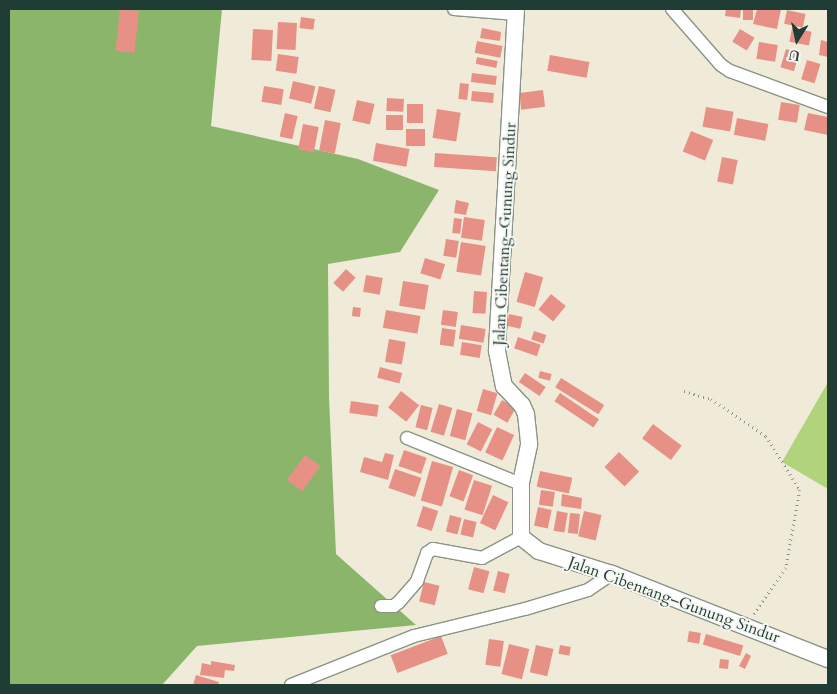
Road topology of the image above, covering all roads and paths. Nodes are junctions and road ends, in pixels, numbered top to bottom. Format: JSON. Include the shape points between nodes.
{"nodes":[{"id":1,"x":454,"y":9,"type":"edge"},
{"id":2,"x":672,"y":9,"type":"edge"},
{"id":3,"x":516,"y":11,"type":"edge"},
{"id":4,"x":828,"y":107,"type":"edge"},
{"id":5,"x":684,"y":391,"type":"dead end"},
{"id":6,"x":408,"y":438,"type":"dead end"},
{"id":7,"x":521,"y":484,"type":"junction"},
{"id":8,"x":520,"y":537,"type":"junction"},
{"id":9,"x":612,"y":574,"type":"junction"},
{"id":10,"x":381,"y":606,"type":"dead end"},
{"id":11,"x":746,"y":626,"type":"junction"},
{"id":12,"x":828,"y":659,"type":"edge"},
{"id":13,"x":291,"y":685,"type":"edge"}],
"edges":[{"from":1,"to":3,"type":"street"},
{"from":2,"to":4,"type":"street","via":[[721,65]]},
{"from":3,"to":7,"type":"street","name":"Jalan Cibentang–Gunung Sindur","via":[[497,351],[504,386],[526,414],[529,445]]},
{"from":5,"to":11,"type":"path","via":[[711,399],[766,436],[800,490],[786,568]]},
{"from":6,"to":7,"type":"street"},
{"from":7,"to":8,"type":"street","name":"Jalan Cibentang–Gunung Sindur"},
{"from":8,"to":9,"type":"street","name":"Jalan Cibentang–Gunung Sindur","via":[[539,551]]},
{"from":8,"to":10,"type":"street","via":[[482,558],[433,549],[428,553],[417,581],[399,602],[394,606]]},
{"from":9,"to":11,"type":"street","name":"Jalan Cibentang–Gunung Sindur"},
{"from":9,"to":13,"type":"street","via":[[588,590],[414,636]]},
{"from":11,"to":12,"type":"street","name":"Jalan Cibentang–Gunung Sindur"}]}
